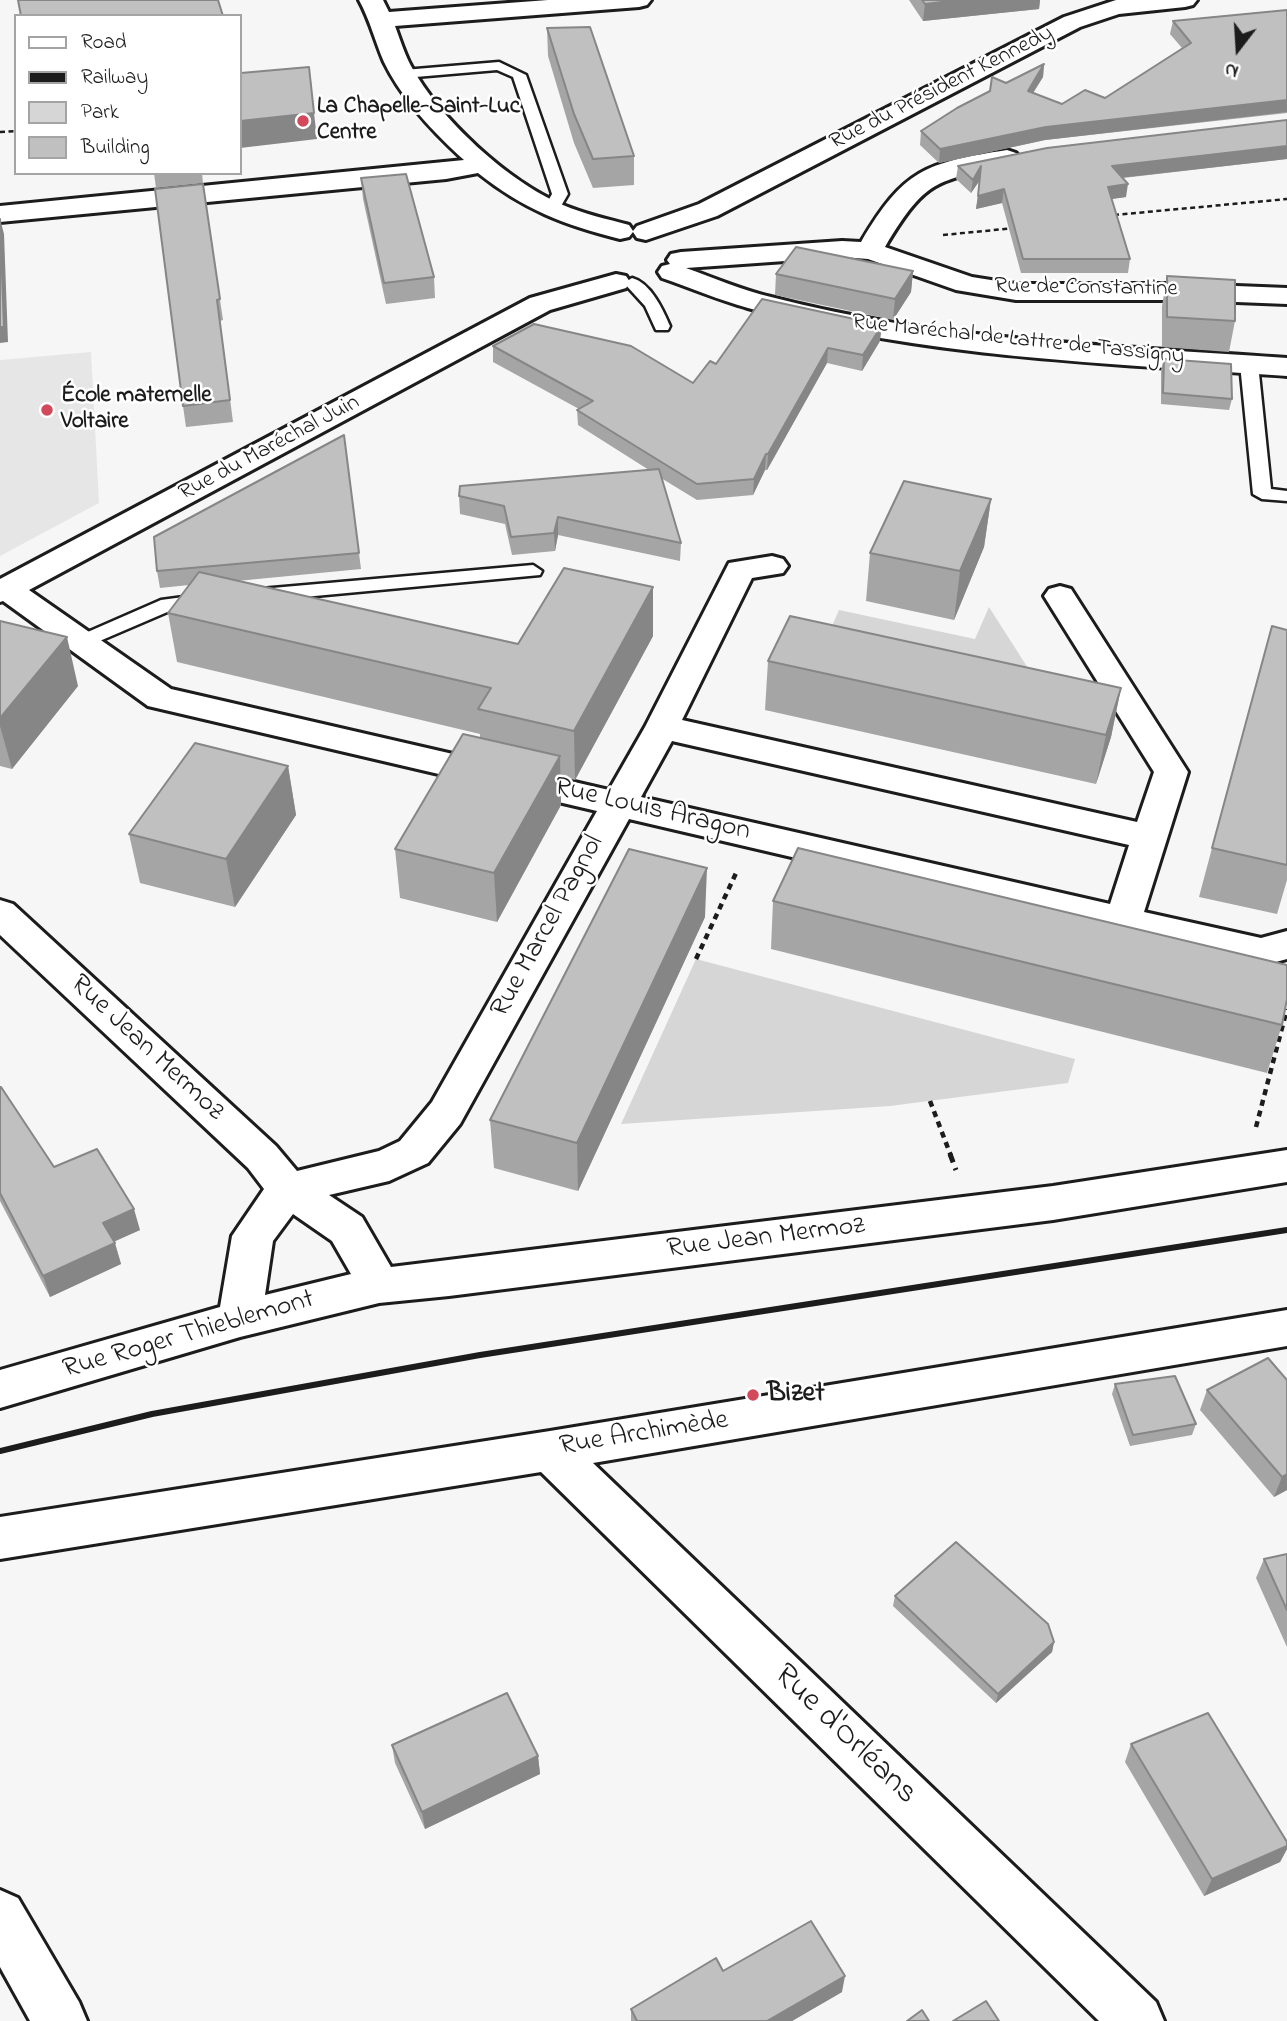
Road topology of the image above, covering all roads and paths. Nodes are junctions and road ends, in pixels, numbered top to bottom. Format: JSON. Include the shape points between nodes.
{"nodes":[{"id":1,"x":639,"y":0,"type":"edge"},
{"id":2,"x":1072,"y":0,"type":"edge"},
{"id":3,"x":1185,"y":0,"type":"edge"},
{"id":4,"x":377,"y":10,"type":"edge"},
{"id":5,"x":1096,"y":12,"type":"junction"},
{"id":6,"x":404,"y":74,"type":"junction"},
{"id":7,"x":1025,"y":154,"type":"edge"},
{"id":8,"x":484,"y":164,"type":"junction"},
{"id":9,"x":1287,"y":199,"type":"edge"},
{"id":10,"x":551,"y":210,"type":"junction"},
{"id":11,"x":708,"y":210,"type":"junction"},
{"id":12,"x":0,"y":214,"type":"edge"},
{"id":13,"x":1105,"y":216,"type":"edge"},
{"id":14,"x":1017,"y":227,"type":"edge"},
{"id":15,"x":633,"y":231,"type":"junction"},
{"id":16,"x":941,"y":235,"type":"dead end"},
{"id":17,"x":869,"y":251,"type":"junction"},
{"id":18,"x":583,"y":256,"type":"junction"},
{"id":19,"x":678,"y":261,"type":"junction"},
{"id":20,"x":624,"y":282,"type":"junction"},
{"id":21,"x":1287,"y":296,"type":"edge"},
{"id":22,"x":540,"y":304,"type":"junction"},
{"id":23,"x":662,"y":327,"type":"dead end"},
{"id":24,"x":1248,"y":364,"type":"junction"},
{"id":25,"x":1287,"y":367,"type":"edge"},
{"id":26,"x":1287,"y":496,"type":"edge"},
{"id":27,"x":772,"y":566,"type":"dead end"},
{"id":28,"x":533,"y":571,"type":"dead end"},
{"id":29,"x":3,"y":591,"type":"edge"},
{"id":30,"x":1060,"y":596,"type":"dead end"},
{"id":31,"x":81,"y":642,"type":"junction"},
{"id":32,"x":662,"y":727,"type":"junction"},
{"id":33,"x":617,"y":803,"type":"junction"},
{"id":34,"x":1150,"y":837,"type":"junction"},
{"id":35,"x":739,"y":866,"type":"dead end"},
{"id":36,"x":0,"y":913,"type":"edge"},
{"id":37,"x":1123,"y":921,"type":"junction"},
{"id":38,"x":1274,"y":948,"type":"edge"},
{"id":39,"x":696,"y":959,"type":"dead end"},
{"id":40,"x":1287,"y":1009,"type":"edge"},
{"id":41,"x":929,"y":1101,"type":"dead end"},
{"id":42,"x":1253,"y":1138,"type":"dead end"},
{"id":43,"x":1287,"y":1166,"type":"edge"},
{"id":44,"x":960,"y":1181,"type":"dead end"},
{"id":45,"x":288,"y":1189,"type":"junction"},
{"id":46,"x":379,"y":1285,"type":"junction"},
{"id":47,"x":240,"y":1319,"type":"junction"},
{"id":48,"x":1287,"y":1328,"type":"edge"},
{"id":49,"x":0,"y":1389,"type":"edge"},
{"id":50,"x":550,"y":1451,"type":"junction"},
{"id":51,"x":0,"y":1538,"type":"edge"},
{"id":52,"x":0,"y":1916,"type":"edge"},
{"id":53,"x":60,"y":2021,"type":"edge"},
{"id":54,"x":1137,"y":2021,"type":"edge"}],
"edges":[{"from":1,"to":4,"type":"street"},
{"from":2,"to":5,"type":"street"},
{"from":3,"to":5,"type":"street","name":"Rue du Président Kennedy"},
{"from":4,"to":6,"type":"street"},
{"from":5,"to":11,"type":"street","name":"Rue du Président Kennedy"},
{"from":6,"to":8,"type":"street","via":[[422,102]]},
{"from":6,"to":10,"type":"lane","via":[[499,66],[519,75],[559,194]]},
{"from":7,"to":17,"type":"street","via":[[937,174],[916,185]]},
{"from":8,"to":10,"type":"street"},
{"from":8,"to":12,"type":"street"},
{"from":9,"to":13,"type":"path"},
{"from":10,"to":15,"type":"street","name":"Rue Maréchal de Lattre de Tassigny"},
{"from":10,"to":18,"type":"street"},
{"from":11,"to":15,"type":"street","name":"Rue du Président Kennedy"},
{"from":11,"to":19,"type":"street","name":"Rue du Président Kennedy","via":[[691,227]]},
{"from":14,"to":16,"type":"path"},
{"from":15,"to":18,"type":"street","name":"Rue du Président Kennedy","via":[[597,237]]},
{"from":15,"to":19,"type":"street","name":"Rue Maréchal de Lattre de Tassigny","via":[[668,238]]},
{"from":17,"to":19,"type":"street","name":"Rue de Constantine","via":[[842,248]]},
{"from":17,"to":21,"type":"street","name":"Rue de Constantine","via":[[966,284],[1016,292]]},
{"from":18,"to":20,"type":"street","via":[[594,274]]},
{"from":18,"to":22,"type":"street","name":"Rue du Maréchal Juin"},
{"from":19,"to":20,"type":"street","name":"Rue de Constantine","via":[[661,278]]},
{"from":19,"to":24,"type":"street","name":"Rue Maréchal de Lattre de Tassigny","via":[[769,306],[845,323],[914,335]]},
{"from":20,"to":22,"type":"street","name":"Rue du Maréchal Juin"},
{"from":20,"to":23,"type":"lane","via":[[652,304]]},
{"from":22,"to":29,"type":"street","name":"Rue du Maréchal Juin"},
{"from":24,"to":25,"type":"street","name":"Rue Maréchal de Lattre de Tassigny"},
{"from":24,"to":26,"type":"lane","via":[[1262,494]]},
{"from":27,"to":32,"type":"street","name":"Rue Marcel Pagnol","via":[[740,570]]},
{"from":28,"to":31,"type":"lane","via":[[168,604]]},
{"from":29,"to":31,"type":"street","name":"Rue Louis Aragon"},
{"from":30,"to":34,"type":"street","via":[[1171,772]]},
{"from":31,"to":33,"type":"street","name":"Rue Louis Aragon","via":[[160,698]]},
{"from":32,"to":33,"type":"street","name":"Rue Marcel Pagnol"},
{"from":32,"to":34,"type":"street"},
{"from":33,"to":37,"type":"street","name":"Rue Louis Aragon"},
{"from":33,"to":45,"type":"street","name":"Rue Marcel Pagnol","via":[[446,1113],[414,1152],[389,1165]]},
{"from":34,"to":37,"type":"street"},
{"from":35,"to":39,"type":"path"},
{"from":36,"to":45,"type":"street","name":"Rue Jean Mermoz","via":[[262,1157]]},
{"from":37,"to":38,"type":"street","name":"Rue Louis Aragon"},
{"from":40,"to":42,"type":"path"},
{"from":41,"to":44,"type":"path"},
{"from":43,"to":46,"type":"street","name":"Rue Jean Mermoz","via":[[1053,1203]]},
{"from":45,"to":46,"type":"street","name":"Rue Jean Mermoz","via":[[347,1229]]},
{"from":45,"to":47,"type":"street","via":[[253,1236]]},
{"from":46,"to":47,"type":"street","name":"Rue Roger Thieblemont"},
{"from":47,"to":49,"type":"street","name":"Rue Roger Thieblemont"},
{"from":48,"to":50,"type":"street","name":"Rue Archimède"},
{"from":50,"to":51,"type":"street","name":"Rue Archimède"},
{"from":50,"to":54,"type":"street","name":"Rue d'Orléans"},
{"from":52,"to":53,"type":"street"}]}
